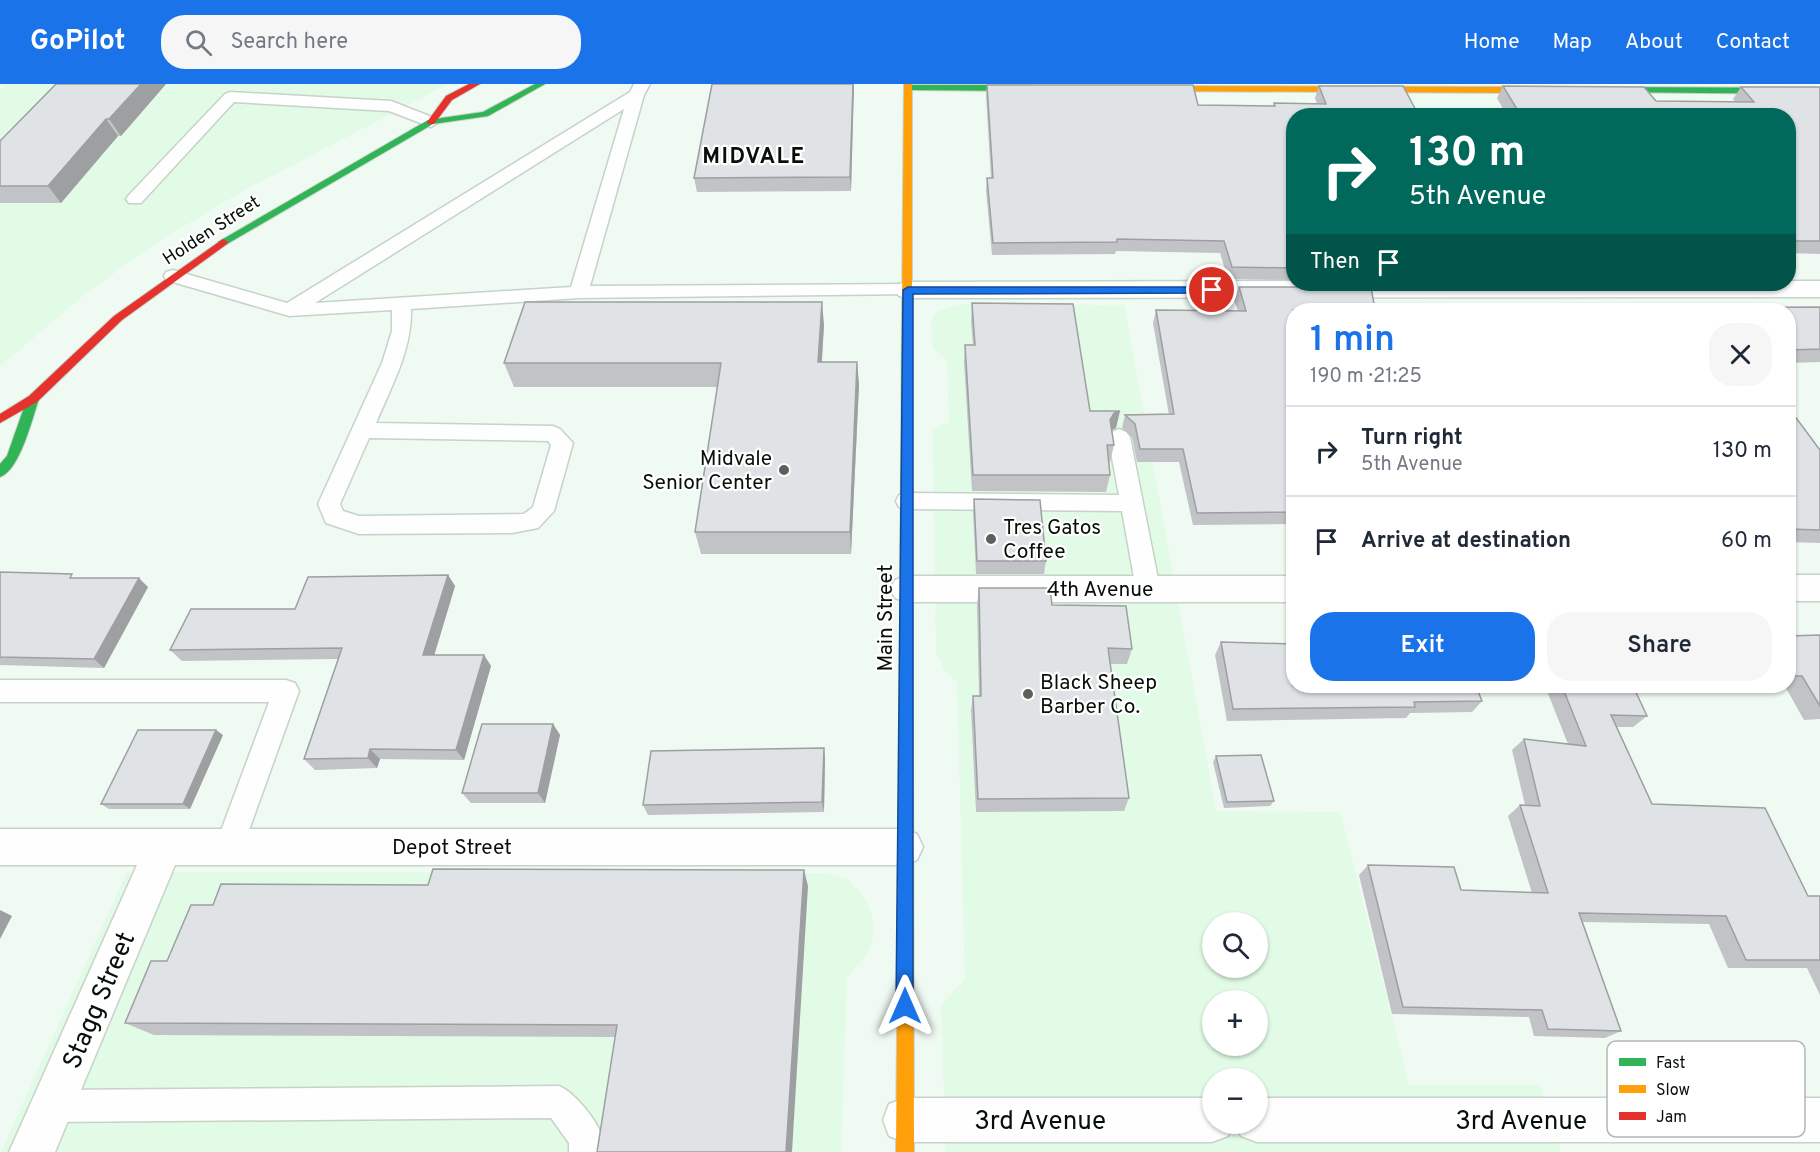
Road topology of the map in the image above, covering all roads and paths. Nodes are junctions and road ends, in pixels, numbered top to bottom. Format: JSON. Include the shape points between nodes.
{"nodes":[{"id":1,"x":476,"y":84,"type":"edge"},
{"id":2,"x":541,"y":84,"type":"edge"},
{"id":3,"x":908,"y":86,"type":"edge"},
{"id":4,"x":1052,"y":88,"type":"edge"},
{"id":5,"x":1136,"y":88,"type":"edge"},
{"id":6,"x":639,"y":89,"type":"edge"},
{"id":7,"x":1556,"y":90,"type":"edge"},
{"id":8,"x":1592,"y":90,"type":"edge"},
{"id":9,"x":1820,"y":91,"type":"edge"},
{"id":10,"x":431,"y":122,"type":"junction"},
{"id":11,"x":135,"y":199,"type":"dead end"},
{"id":12,"x":173,"y":276,"type":"junction"},
{"id":13,"x":1796,"y":289,"type":"edge"},
{"id":14,"x":1820,"y":289,"type":"edge"},
{"id":15,"x":908,"y":290,"type":"junction"},
{"id":16,"x":1286,"y":290,"type":"edge"},
{"id":17,"x":579,"y":292,"type":"junction"},
{"id":18,"x":401,"y":303,"type":"junction"},
{"id":19,"x":289,"y":310,"type":"junction"},
{"id":20,"x":33,"y":399,"type":"junction"},
{"id":21,"x":0,"y":419,"type":"edge"},
{"id":22,"x":362,"y":430,"type":"junction"},
{"id":23,"x":1119,"y":437,"type":"edge"},
{"id":24,"x":0,"y":473,"type":"edge"},
{"id":25,"x":907,"y":501,"type":"junction"},
{"id":26,"x":1131,"y":503,"type":"junction"},
{"id":27,"x":1796,"y":588,"type":"edge"},
{"id":28,"x":1820,"y":588,"type":"edge"},
{"id":29,"x":906,"y":589,"type":"junction"},
{"id":30,"x":1148,"y":589,"type":"junction"},
{"id":31,"x":1286,"y":589,"type":"edge"},
{"id":32,"x":0,"y":691,"type":"edge"},
{"id":33,"x":0,"y":847,"type":"edge"},
{"id":34,"x":904,"y":847,"type":"junction"},
{"id":35,"x":164,"y":848,"type":"junction"},
{"id":36,"x":229,"y":848,"type":"junction"},
{"id":37,"x":52,"y":1106,"type":"junction"},
{"id":38,"x":1268,"y":1120,"type":"edge"},
{"id":39,"x":1607,"y":1120,"type":"edge"},
{"id":40,"x":1202,"y":1121,"type":"edge"},
{"id":41,"x":905,"y":1136,"type":"edge"},
{"id":42,"x":32,"y":1152,"type":"edge"},
{"id":43,"x":585,"y":1152,"type":"edge"}],
"edges":[{"from":1,"to":10,"type":"street","name":"Holden Street","via":[[448,98]]},
{"from":2,"to":10,"type":"street","name":"Holden Street","via":[[485,114]]},
{"from":3,"to":4,"type":"street"},
{"from":3,"to":15,"type":"street","name":"Main Street"},
{"from":5,"to":7,"type":"street"},
{"from":6,"to":17,"type":"lane"},
{"from":6,"to":19,"type":"lane"},
{"from":8,"to":9,"type":"street"},
{"from":10,"to":11,"type":"lane","via":[[391,106],[230,97]]},
{"from":10,"to":12,"type":"street","name":"Holden Street","via":[[275,210]]},
{"from":12,"to":19,"type":"lane"},
{"from":12,"to":20,"type":"street","name":"Holden Street","via":[[118,318]]},
{"from":13,"to":14,"type":"street"},
{"from":15,"to":16,"type":"street"},
{"from":15,"to":17,"type":"lane"},
{"from":15,"to":25,"type":"street","name":"Main Street"},
{"from":17,"to":18,"type":"lane"},
{"from":18,"to":19,"type":"lane"},
{"from":18,"to":22,"type":"lane","via":[[402,332]]},
{"from":20,"to":21,"type":"street","name":"Holden Street"},
{"from":20,"to":24,"type":"street","name":"Holden Street","via":[[12,458]]},
{"from":22,"to":22,"type":"lane","via":[[329,504],[334,517],[359,525],[530,522],[543,511],[562,443],[554,434],[534,432]]},
{"from":23,"to":26,"type":"lane"},
{"from":25,"to":26,"type":"lane"},
{"from":25,"to":29,"type":"street","name":"Main Street"},
{"from":26,"to":30,"type":"lane"},
{"from":27,"to":28,"type":"street"},
{"from":29,"to":30,"type":"street","name":"4th Avenue"},
{"from":29,"to":34,"type":"street","name":"Main Street"},
{"from":30,"to":31,"type":"street","name":"4th Avenue"},
{"from":32,"to":36,"type":"lane","via":[[286,691]]},
{"from":33,"to":35,"type":"street","name":"Depot Street"},
{"from":34,"to":36,"type":"street","name":"Depot Street"},
{"from":34,"to":41,"type":"street","name":"Main Street"},
{"from":35,"to":36,"type":"street","name":"Depot Street"},
{"from":35,"to":37,"type":"street","name":"Stagg Street"},
{"from":37,"to":42,"type":"street","name":"Stagg Street"},
{"from":37,"to":43,"type":"lane","via":[[559,1102],[586,1139]]},
{"from":38,"to":39,"type":"street","name":"3rd Avenue"},
{"from":40,"to":41,"type":"street","name":"3rd Avenue"}]}
